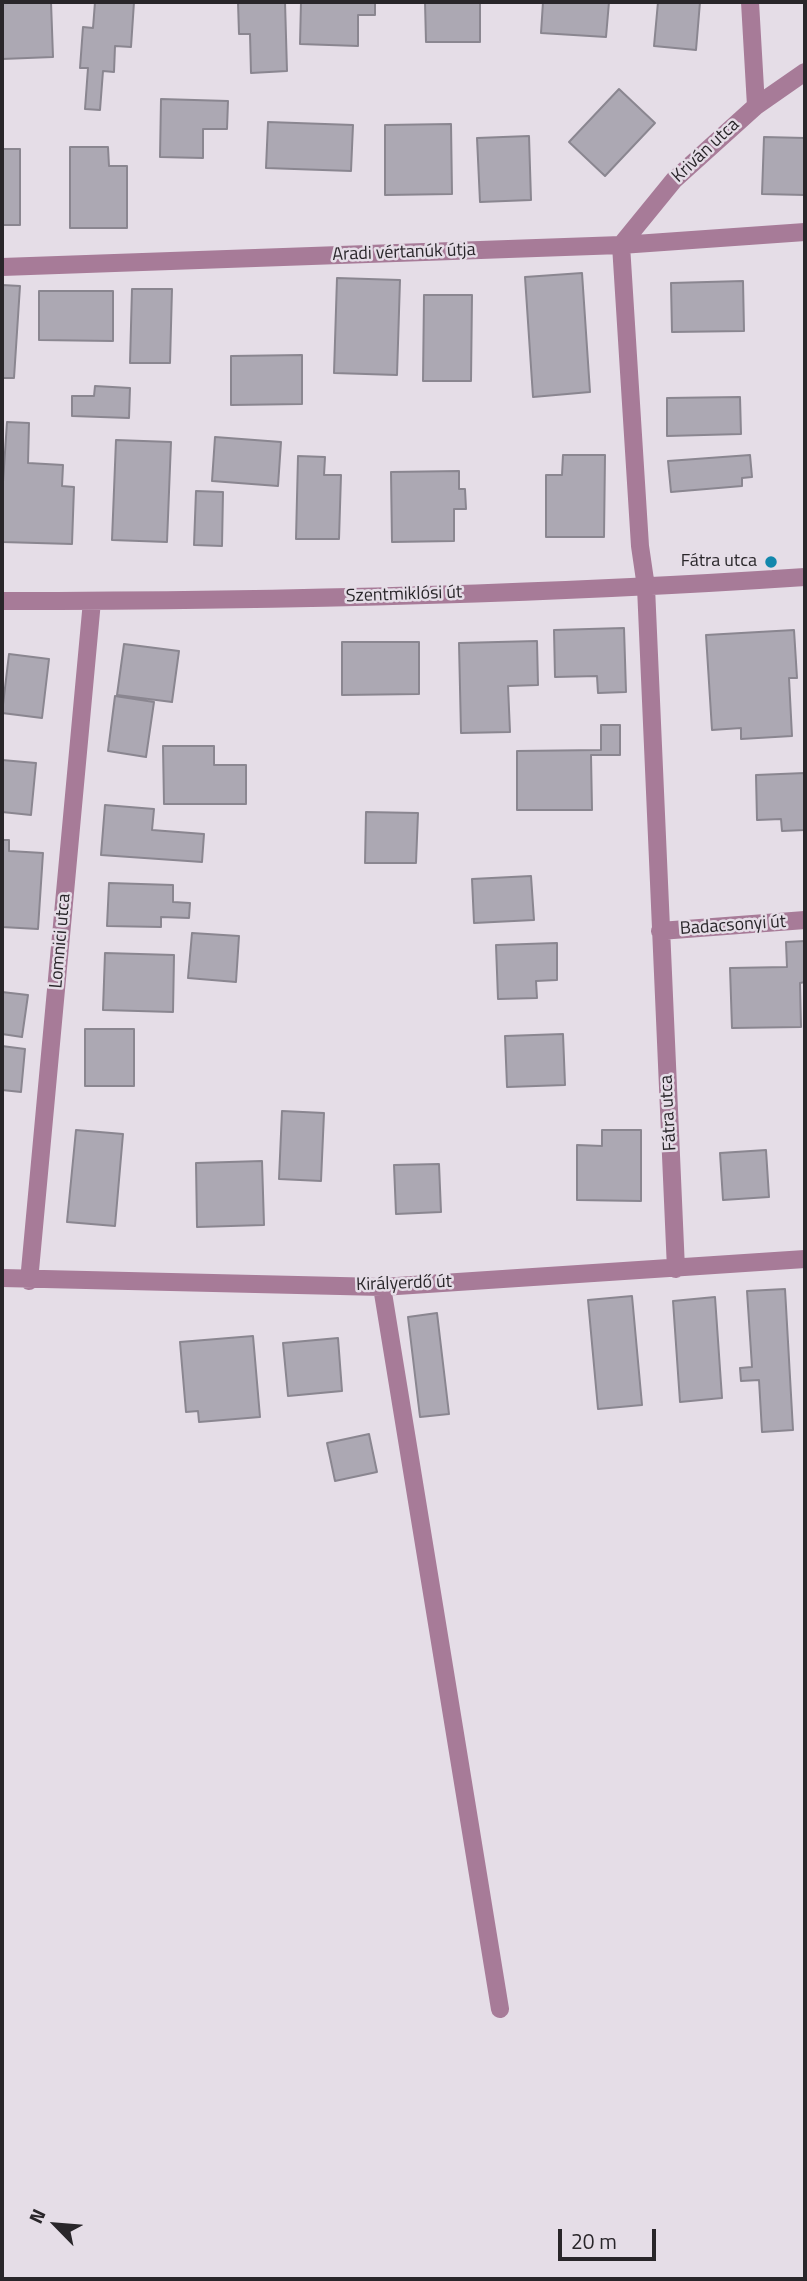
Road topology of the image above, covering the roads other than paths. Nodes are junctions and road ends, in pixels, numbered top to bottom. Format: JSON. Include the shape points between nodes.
{"nodes":[{"id":1,"x":750,"y":2,"type":"edge"},
{"id":2,"x":805,"y":72,"type":"edge"},
{"id":3,"x":756,"y":106,"type":"junction"},
{"id":4,"x":805,"y":232,"type":"edge"},
{"id":5,"x":621,"y":245,"type":"junction"},
{"id":6,"x":2,"y":267,"type":"edge"},
{"id":7,"x":805,"y":576,"type":"edge"},
{"id":8,"x":646,"y":587,"type":"junction"},
{"id":9,"x":2,"y":601,"type":"edge"},
{"id":10,"x":92,"y":601,"type":"junction"},
{"id":11,"x":805,"y":920,"type":"edge"},
{"id":12,"x":660,"y":931,"type":"junction"},
{"id":13,"x":805,"y":1259,"type":"edge"},
{"id":14,"x":676,"y":1269,"type":"junction"},
{"id":15,"x":2,"y":1278,"type":"edge"},
{"id":16,"x":29,"y":1281,"type":"junction"},
{"id":17,"x":382,"y":1287,"type":"junction"},
{"id":18,"x":500,"y":2009,"type":"dead end"}],
"edges":[{"from":1,"to":3,"type":"street"},
{"from":2,"to":3,"type":"street","name":"Kriván utca"},
{"from":3,"to":5,"type":"street","name":"Kriván utca","via":[[674,180]]},
{"from":4,"to":5,"type":"street","name":"Aradi vértanúk útja"},
{"from":5,"to":6,"type":"street","name":"Aradi vértanúk útja"},
{"from":5,"to":8,"type":"street","name":"Fátra utca"},
{"from":7,"to":8,"type":"street","name":"Szentmiklósi út"},
{"from":8,"to":10,"type":"street","name":"Szentmiklósi út"},
{"from":8,"to":12,"type":"street","name":"Fátra utca"},
{"from":9,"to":10,"type":"street","name":"Szentmiklósi út"},
{"from":10,"to":16,"type":"street","name":"Lomnici utca"},
{"from":11,"to":12,"type":"street","name":"Badacsonyi út"},
{"from":12,"to":14,"type":"street","name":"Fátra utca"},
{"from":13,"to":14,"type":"street","name":"Királyerdő út"},
{"from":14,"to":17,"type":"street","name":"Királyerdő út"},
{"from":15,"to":16,"type":"street","name":"Királyerdő út"},
{"from":16,"to":17,"type":"street","name":"Királyerdő út"},
{"from":17,"to":18,"type":"street"}]}
